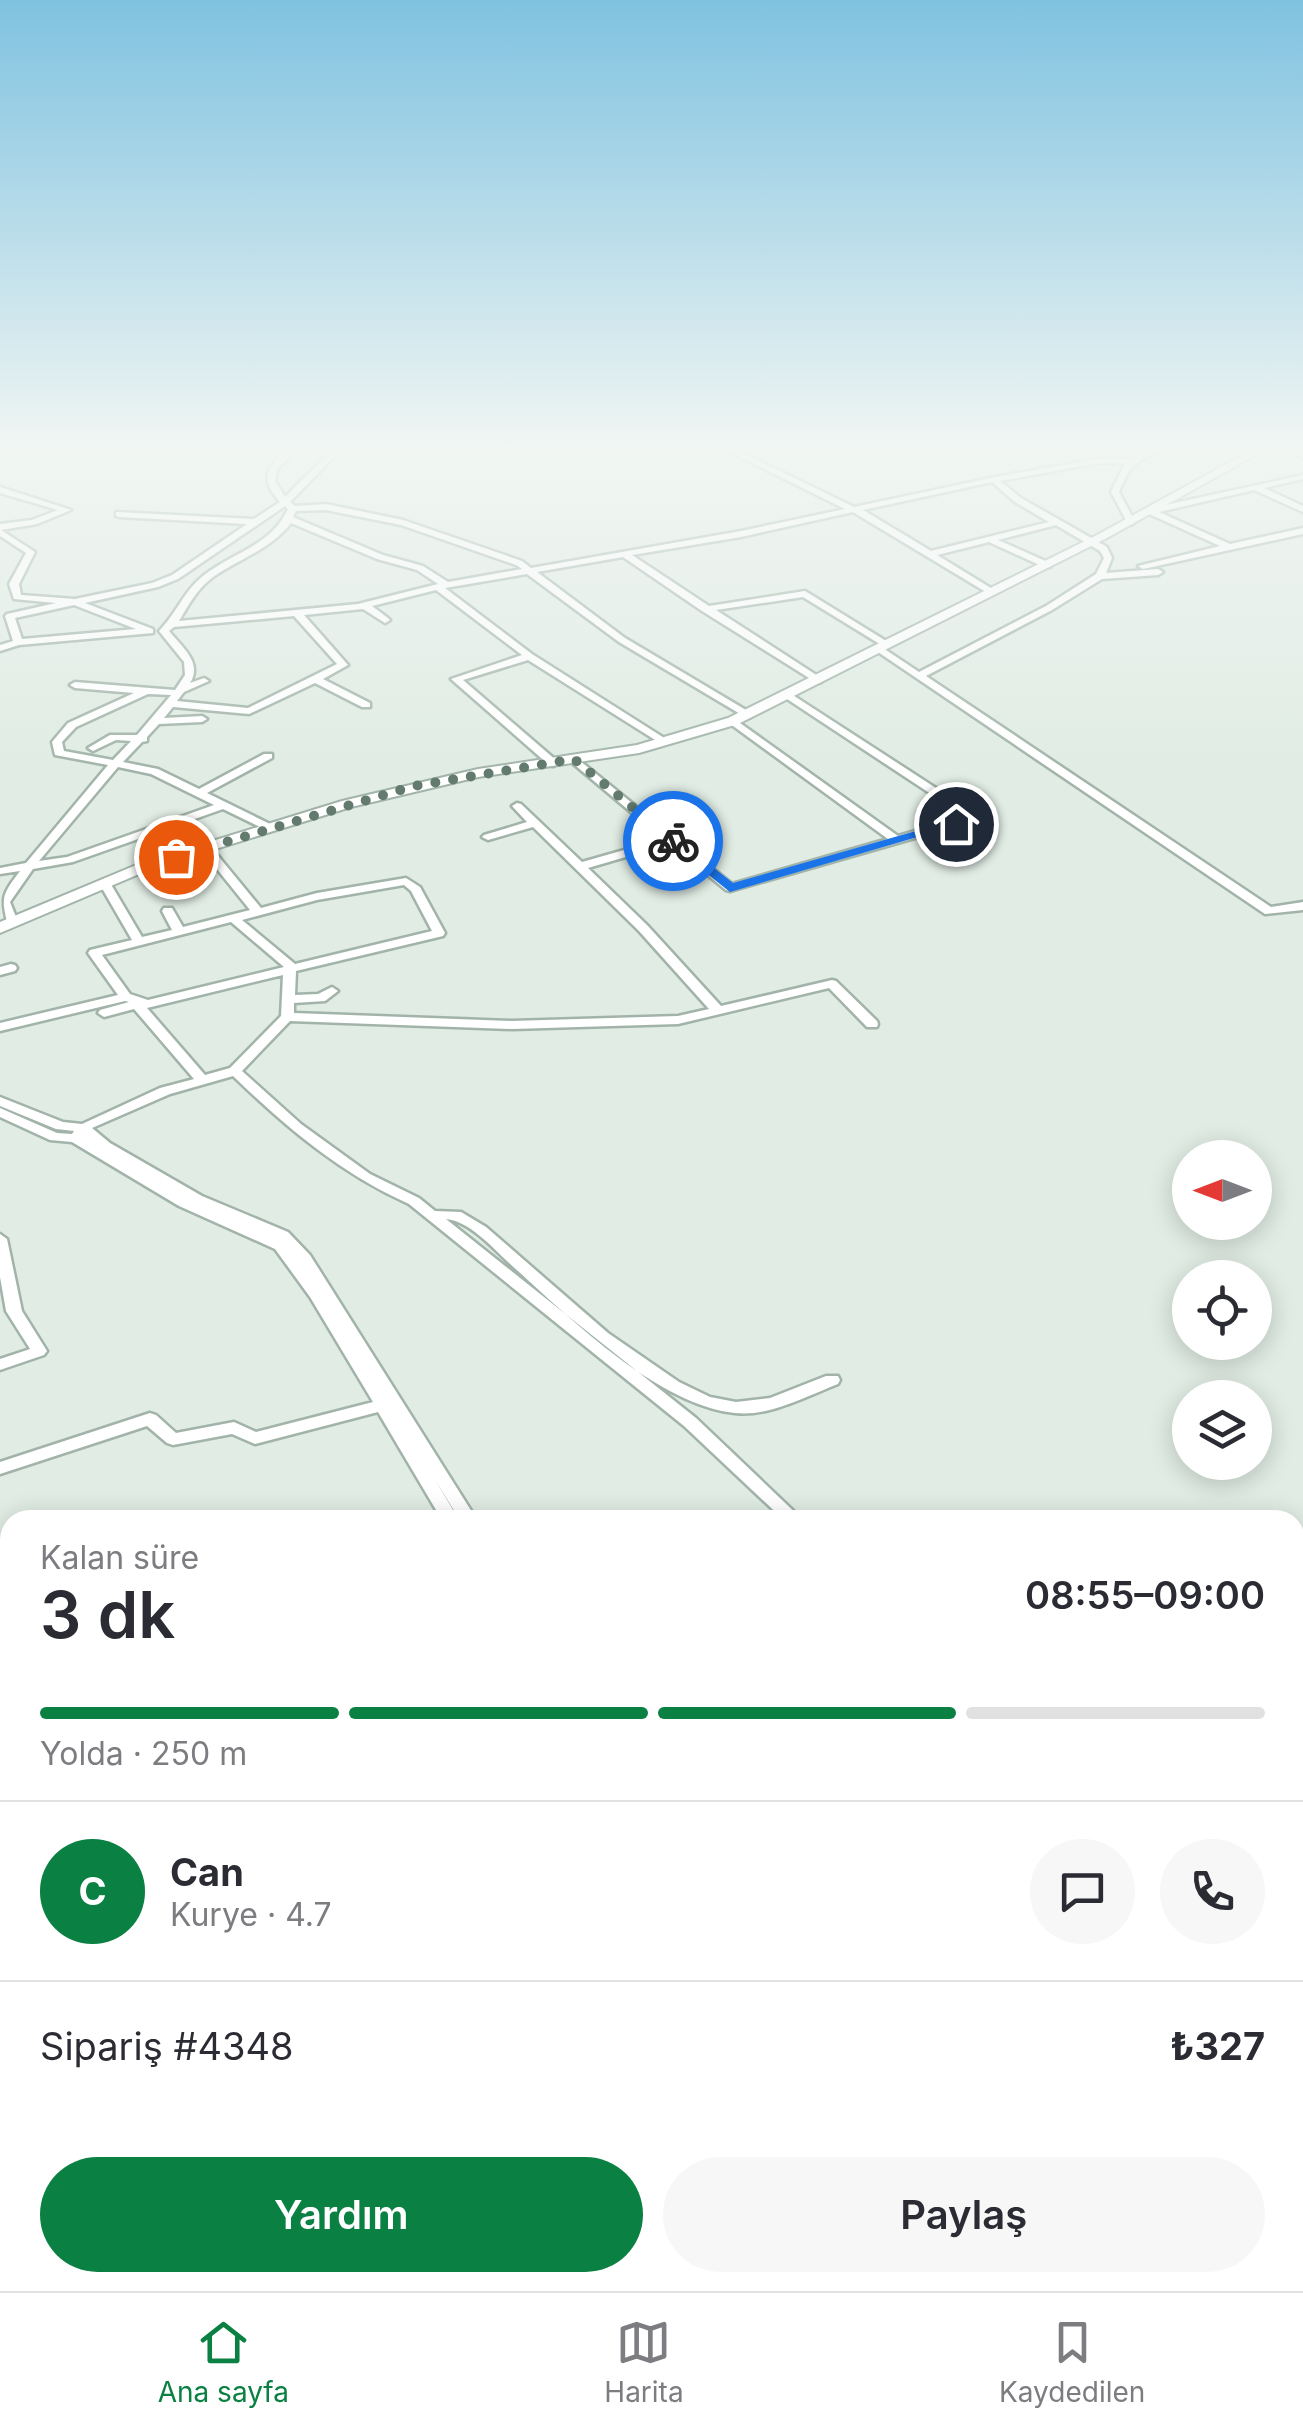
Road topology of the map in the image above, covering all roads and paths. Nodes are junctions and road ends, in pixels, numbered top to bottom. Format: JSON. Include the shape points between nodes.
{"nodes":[{"id":1,"x":27,"y":558,"type":"edge"},
{"id":2,"x":202,"y":558,"type":"edge"},
{"id":3,"x":242,"y":558,"type":"edge"},
{"id":4,"x":383,"y":558,"type":"edge"},
{"id":5,"x":500,"y":558,"type":"edge"},
{"id":6,"x":615,"y":558,"type":"edge"},
{"id":7,"x":630,"y":558,"type":"edge"},
{"id":8,"x":936,"y":558,"type":"edge"},
{"id":9,"x":1032,"y":558,"type":"edge"},
{"id":10,"x":1059,"y":558,"type":"edge"},
{"id":11,"x":1108,"y":558,"type":"edge"},
{"id":12,"x":1183,"y":558,"type":"edge"},
{"id":13,"x":1046,"y":564,"type":"junction"},
{"id":14,"x":530,"y":571,"type":"junction"},
{"id":15,"x":1124,"y":572,"type":"junction"},
{"id":16,"x":1158,"y":572,"type":"dead end"},
{"id":17,"x":175,"y":576,"type":"junction"},
{"id":18,"x":1102,"y":576,"type":"junction"},
{"id":19,"x":202,"y":581,"type":"junction"},
{"id":20,"x":1122,"y":585,"type":"dead end"},
{"id":21,"x":443,"y":586,"type":"junction"},
{"id":22,"x":991,"y":592,"type":"junction"},
{"id":23,"x":74,"y":602,"type":"junction"},
{"id":24,"x":366,"y":606,"type":"junction"},
{"id":25,"x":705,"y":609,"type":"junction"},
{"id":26,"x":296,"y":613,"type":"junction"},
{"id":27,"x":385,"y":620,"type":"dead end"},
{"id":28,"x":169,"y":628,"type":"junction"},
{"id":29,"x":150,"y":631,"type":"junction"},
{"id":30,"x":18,"y":642,"type":"junction"},
{"id":31,"x":882,"y":646,"type":"junction"},
{"id":32,"x":0,"y":648,"type":"edge"},
{"id":33,"x":528,"y":656,"type":"junction"},
{"id":34,"x":922,"y":674,"type":"junction"},
{"id":35,"x":314,"y":678,"type":"junction"},
{"id":36,"x":204,"y":680,"type":"dead end"},
{"id":37,"x":817,"y":680,"type":"junction"},
{"id":38,"x":75,"y":686,"type":"dead end"},
{"id":39,"x":143,"y":694,"type":"junction"},
{"id":40,"x":788,"y":695,"type":"junction"},
{"id":41,"x":178,"y":696,"type":"junction"},
{"id":42,"x":112,"y":700,"type":"dead end"},
{"id":43,"x":366,"y":705,"type":"dead end"},
{"id":44,"x":747,"y":715,"type":"junction"},
{"id":45,"x":202,"y":718,"type":"dead end"},
{"id":46,"x":160,"y":721,"type":"junction"},
{"id":47,"x":733,"y":721,"type":"junction"},
{"id":48,"x":143,"y":739,"type":"junction"},
{"id":49,"x":664,"y":741,"type":"junction"},
{"id":50,"x":93,"y":748,"type":"dead end"},
{"id":51,"x":268,"y":756,"type":"dead end"},
{"id":52,"x":574,"y":759,"type":"junction"},
{"id":53,"x":117,"y":762,"type":"junction"},
{"id":54,"x":553,"y":763,"type":"junction"},
{"id":55,"x":199,"y":793,"type":"junction"},
{"id":56,"x":224,"y":805,"type":"junction"},
{"id":57,"x":518,"y":806,"type":"dead end"},
{"id":58,"x":536,"y":822,"type":"junction"},
{"id":59,"x":268,"y":828,"type":"junction"},
{"id":60,"x":488,"y":837,"type":"dead end"},
{"id":61,"x":671,"y":840,"type":"junction"},
{"id":62,"x":895,"y":840,"type":"junction"},
{"id":63,"x":206,"y":848,"type":"junction"},
{"id":64,"x":582,"y":866,"type":"junction"},
{"id":65,"x":27,"y":869,"type":"junction"},
{"id":66,"x":0,"y":872,"type":"edge"},
{"id":67,"x":105,"y":883,"type":"junction"},
{"id":68,"x":2,"y":902,"type":"edge"},
{"id":69,"x":1302,"y":907,"type":"edge"},
{"id":70,"x":168,"y":912,"type":"dead end"},
{"id":71,"x":259,"y":912,"type":"junction"},
{"id":72,"x":236,"y":920,"type":"junction"},
{"id":73,"x":6,"y":925,"type":"edge"},
{"id":74,"x":179,"y":931,"type":"junction"},
{"id":75,"x":138,"y":940,"type":"junction"},
{"id":76,"x":290,"y":966,"type":"junction"},
{"id":77,"x":332,"y":992,"type":"dead end"},
{"id":78,"x":289,"y":1000,"type":"junction"},
{"id":79,"x":133,"y":1001,"type":"junction"},
{"id":80,"x":716,"y":1010,"type":"junction"},
{"id":81,"x":104,"y":1012,"type":"dead end"},
{"id":82,"x":287,"y":1017,"type":"junction"},
{"id":83,"x":4,"y":1022,"type":"edge"},
{"id":84,"x":872,"y":1024,"type":"dead end"},
{"id":85,"x":235,"y":1070,"type":"junction"},
{"id":86,"x":201,"y":1078,"type":"junction"},
{"id":87,"x":0,"y":1101,"type":"edge"},
{"id":88,"x":0,"y":1112,"type":"edge"},
{"id":89,"x":80,"y":1133,"type":"junction"},
{"id":90,"x":430,"y":1215,"type":"junction"},
{"id":91,"x":0,"y":1240,"type":"edge"},
{"id":92,"x":0,"y":1365,"type":"edge"},
{"id":93,"x":832,"y":1380,"type":"dead end"},
{"id":94,"x":379,"y":1406,"type":"junction"},
{"id":95,"x":0,"y":1468,"type":"edge"},
{"id":96,"x":445,"y":1510,"type":"edge"},
{"id":97,"x":463,"y":1510,"type":"edge"},
{"id":98,"x":784,"y":1510,"type":"edge"}],
"edges":[{"from":1,"to":23,"type":"street","via":[[14,584],[18,597]]},
{"from":2,"to":17,"type":"street"},
{"from":3,"to":19,"type":"street"},
{"from":4,"to":21,"type":"street","via":[[420,568]]},
{"from":5,"to":14,"type":"street"},
{"from":6,"to":14,"type":"street"},
{"from":7,"to":25,"type":"street"},
{"from":8,"to":22,"type":"street"},
{"from":9,"to":13,"type":"street"},
{"from":10,"to":13,"type":"street"},
{"from":11,"to":18,"type":"street"},
{"from":12,"to":15,"type":"street"},
{"from":13,"to":22,"type":"street"},
{"from":14,"to":21,"type":"street"},
{"from":14,"to":44,"type":"street","via":[[622,640]]},
{"from":15,"to":16,"type":"street"},
{"from":15,"to":18,"type":"street"},
{"from":17,"to":19,"type":"street"},
{"from":17,"to":23,"type":"street"},
{"from":18,"to":20,"type":"street"},
{"from":18,"to":34,"type":"street"},
{"from":19,"to":28,"type":"street"},
{"from":21,"to":24,"type":"street"},
{"from":21,"to":33,"type":"street"},
{"from":22,"to":31,"type":"street"},
{"from":23,"to":29,"type":"street"},
{"from":23,"to":30,"type":"street","via":[[10,616]]},
{"from":24,"to":26,"type":"street"},
{"from":24,"to":27,"type":"street"},
{"from":25,"to":31,"type":"street","via":[[805,594]]},
{"from":25,"to":37,"type":"street"},
{"from":26,"to":28,"type":"street"},
{"from":26,"to":35,"type":"street","via":[[343,666]]},
{"from":28,"to":29,"type":"street"},
{"from":28,"to":41,"type":"street","via":[[189,662]]},
{"from":29,"to":30,"type":"street"},
{"from":30,"to":32,"type":"street"},
{"from":31,"to":34,"type":"street"},
{"from":31,"to":37,"type":"street"},
{"from":33,"to":49,"type":"street"},
{"from":33,"to":54,"type":"street","via":[[456,679]]},
{"from":34,"to":69,"type":"street","via":[[1270,912]]},
{"from":35,"to":41,"type":"street","via":[[249,710]]},
{"from":35,"to":43,"type":"street"},
{"from":36,"to":41,"type":"street"},
{"from":37,"to":40,"type":"street"},
{"from":38,"to":39,"type":"street"},
{"from":39,"to":41,"type":"street"},
{"from":39,"to":42,"type":"street"},
{"from":39,"to":53,"type":"street","via":[[72,724],[57,742],[66,757]]},
{"from":40,"to":44,"type":"street"},
{"from":40,"to":62,"type":"street","via":[[900,765],[953,812],[956,824]]},
{"from":41,"to":46,"type":"street"},
{"from":44,"to":47,"type":"street"},
{"from":45,"to":46,"type":"street"},
{"from":46,"to":48,"type":"street"},
{"from":47,"to":49,"type":"street"},
{"from":47,"to":62,"type":"street"},
{"from":48,"to":50,"type":"street","via":[[114,737]]},
{"from":48,"to":53,"type":"street"},
{"from":49,"to":52,"type":"street"},
{"from":51,"to":55,"type":"street"},
{"from":52,"to":54,"type":"street"},
{"from":52,"to":61,"type":"street"},
{"from":53,"to":55,"type":"street"},
{"from":53,"to":65,"type":"street"},
{"from":54,"to":59,"type":"street","via":[[414,786]]},
{"from":55,"to":56,"type":"street"},
{"from":56,"to":59,"type":"street"},
{"from":56,"to":65,"type":"street"},
{"from":57,"to":58,"type":"street"},
{"from":58,"to":60,"type":"street"},
{"from":58,"to":64,"type":"street"},
{"from":59,"to":63,"type":"street"},
{"from":61,"to":62,"type":"street","via":[[730,888]]},
{"from":61,"to":64,"type":"street"},
{"from":63,"to":67,"type":"street"},
{"from":63,"to":71,"type":"street"},
{"from":64,"to":80,"type":"street"},
{"from":65,"to":66,"type":"street"},
{"from":65,"to":68,"type":"street"},
{"from":67,"to":73,"type":"street"},
{"from":67,"to":75,"type":"street"},
{"from":68,"to":73,"type":"street"},
{"from":70,"to":74,"type":"street"},
{"from":71,"to":72,"type":"street"},
{"from":71,"to":76,"type":"street","via":[[406,881],[439,932]]},
{"from":72,"to":74,"type":"street"},
{"from":72,"to":76,"type":"street"},
{"from":74,"to":75,"type":"street"},
{"from":75,"to":79,"type":"street","via":[[94,953]]},
{"from":76,"to":78,"type":"street"},
{"from":76,"to":79,"type":"street","via":[[147,1004]]},
{"from":77,"to":78,"type":"street"},
{"from":78,"to":82,"type":"street"},
{"from":79,"to":81,"type":"street"},
{"from":79,"to":83,"type":"street"},
{"from":79,"to":86,"type":"street"},
{"from":80,"to":82,"type":"street","via":[[678,1020],[512,1024]]},
{"from":80,"to":84,"type":"street","via":[[832,984]]},
{"from":82,"to":85,"type":"street"},
{"from":85,"to":86,"type":"street"},
{"from":85,"to":90,"type":"street","via":[[274,1108],[384,1190]]},
{"from":86,"to":89,"type":"street"},
{"from":87,"to":89,"type":"street"},
{"from":88,"to":89,"type":"street","via":[[54,1137]]},
{"from":89,"to":94,"type":"street","via":[[184,1203],[280,1246],[316,1294]]},
{"from":89,"to":97,"type":"street","via":[[198,1198],[283,1235],[305,1258]]},
{"from":90,"to":93,"type":"street","via":[[456,1215],[482,1230],[666,1384],[707,1404],[740,1408]]},
{"from":90,"to":98,"type":"street","via":[[690,1422]]},
{"from":91,"to":92,"type":"street","via":[[14,1312],[39,1350]]},
{"from":94,"to":95,"type":"street","via":[[255,1438],[234,1428],[173,1439],[150,1419]]},
{"from":94,"to":96,"type":"street"}]}
